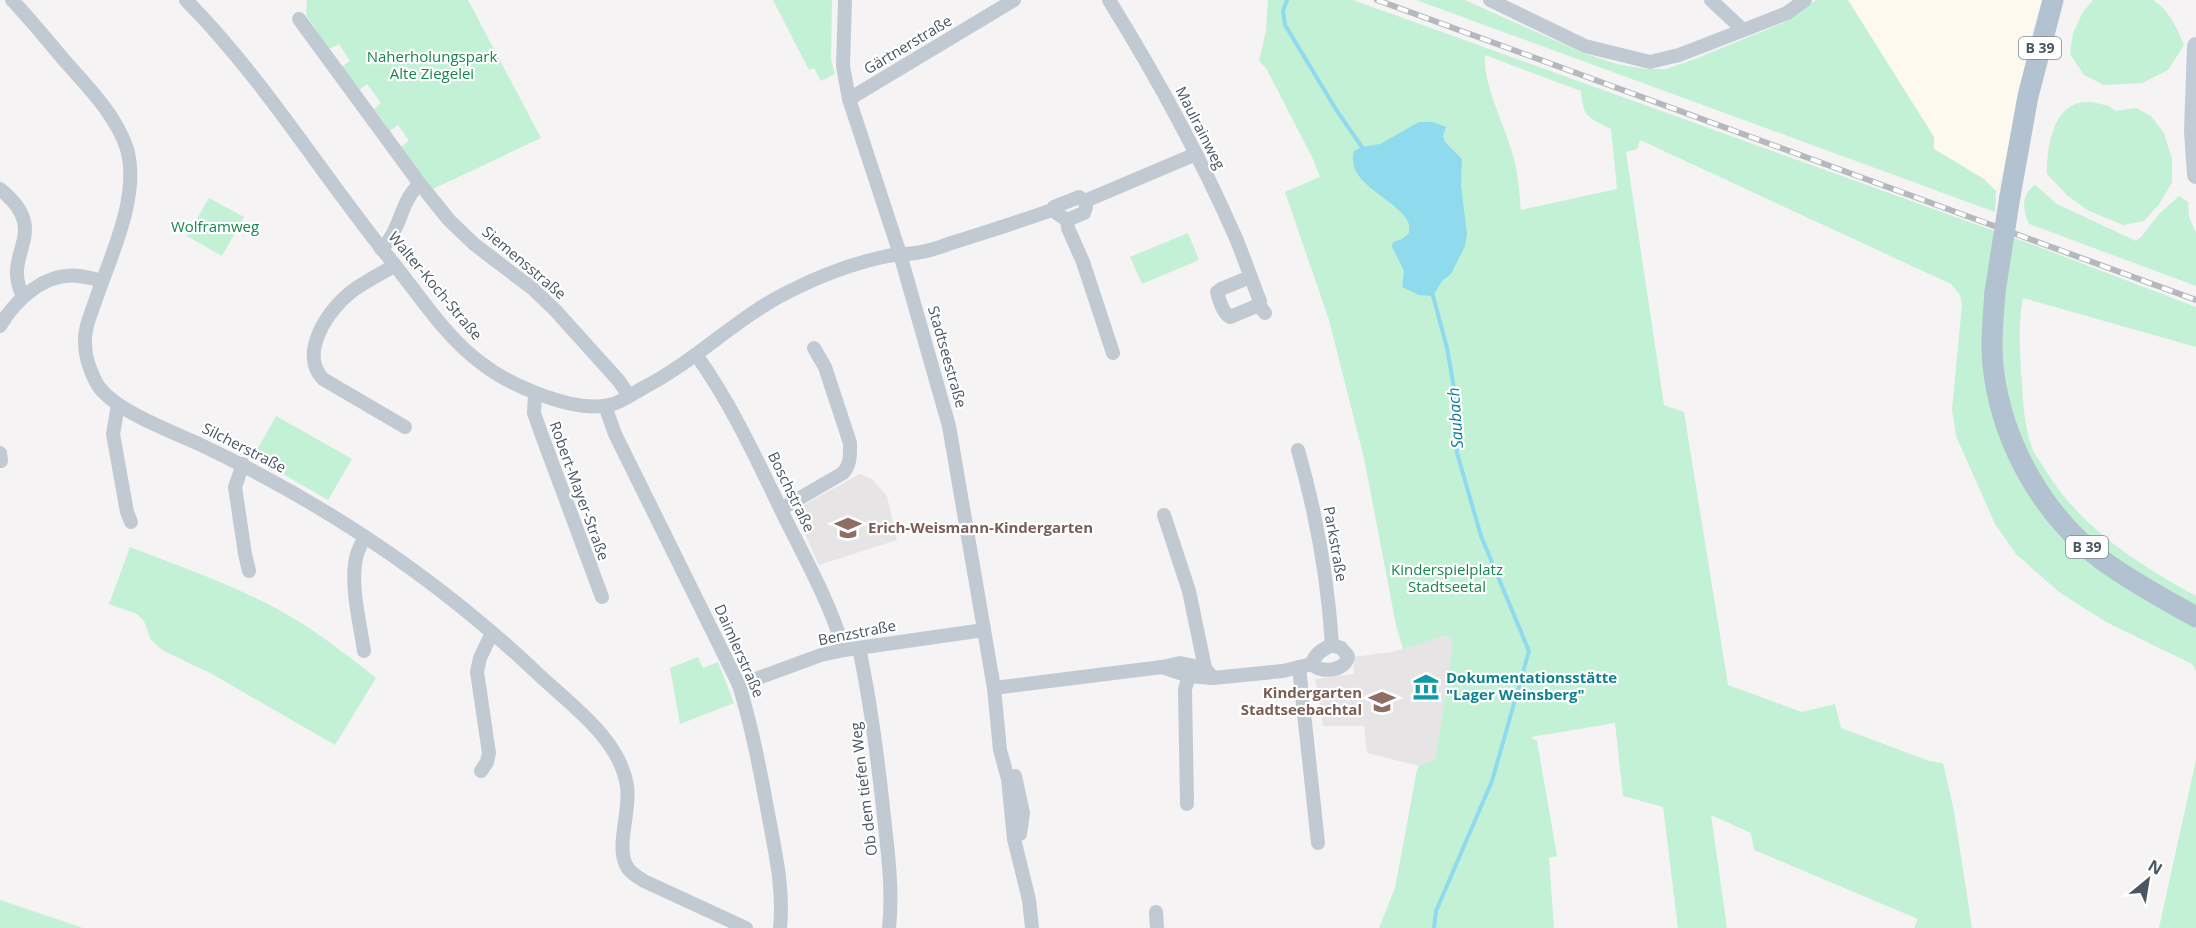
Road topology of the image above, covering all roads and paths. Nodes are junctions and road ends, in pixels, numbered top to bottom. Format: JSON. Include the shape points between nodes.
{"nodes":[{"id":1,"x":12,"y":0,"type":"edge"},
{"id":2,"x":186,"y":0,"type":"edge"},
{"id":3,"x":845,"y":0,"type":"edge"},
{"id":4,"x":1014,"y":0,"type":"edge"},
{"id":5,"x":1109,"y":0,"type":"edge"},
{"id":6,"x":1491,"y":0,"type":"edge"},
{"id":7,"x":1711,"y":0,"type":"edge"},
{"id":8,"x":1805,"y":0,"type":"edge"},
{"id":9,"x":2054,"y":0,"type":"edge"},
{"id":10,"x":299,"y":19,"type":"dead end"},
{"id":11,"x":1743,"y":30,"type":"junction"},
{"id":12,"x":2196,"y":46,"type":"edge"},
{"id":13,"x":849,"y":99,"type":"junction"},
{"id":14,"x":1196,"y":154,"type":"junction"},
{"id":15,"x":2196,"y":175,"type":"edge"},
{"id":16,"x":420,"y":184,"type":"junction"},
{"id":17,"x":0,"y":189,"type":"edge"},
{"id":18,"x":1085,"y":201,"type":"junction"},
{"id":19,"x":1052,"y":210,"type":"junction"},
{"id":20,"x":1067,"y":220,"type":"junction"},
{"id":21,"x":381,"y":249,"type":"junction"},
{"id":22,"x":900,"y":254,"type":"junction"},
{"id":23,"x":395,"y":266,"type":"junction"},
{"id":24,"x":1250,"y":277,"type":"junction"},
{"id":25,"x":102,"y":281,"type":"junction"},
{"id":26,"x":24,"y":296,"type":"junction"},
{"id":27,"x":0,"y":326,"type":"edge"},
{"id":28,"x":814,"y":348,"type":"dead end"},
{"id":29,"x":1113,"y":354,"type":"dead end"},
{"id":30,"x":697,"y":356,"type":"junction"},
{"id":31,"x":535,"y":394,"type":"junction"},
{"id":32,"x":628,"y":396,"type":"junction"},
{"id":33,"x":118,"y":405,"type":"junction"},
{"id":34,"x":605,"y":406,"type":"junction"},
{"id":35,"x":405,"y":427,"type":"dead end"},
{"id":36,"x":1298,"y":450,"type":"dead end"},
{"id":37,"x":243,"y":464,"type":"junction"},
{"id":38,"x":781,"y":509,"type":"junction"},
{"id":39,"x":1164,"y":515,"type":"dead end"},
{"id":40,"x":131,"y":522,"type":"dead end"},
{"id":41,"x":365,"y":537,"type":"junction"},
{"id":42,"x":249,"y":571,"type":"dead end"},
{"id":43,"x":602,"y":597,"type":"dead end"},
{"id":44,"x":2196,"y":617,"type":"edge"},
{"id":45,"x":984,"y":630,"type":"junction"},
{"id":46,"x":492,"y":633,"type":"junction"},
{"id":47,"x":1332,"y":645,"type":"junction"},
{"id":48,"x":859,"y":648,"type":"junction"},
{"id":49,"x":844,"y":650,"type":"junction"},
{"id":50,"x":364,"y":651,"type":"dead end"},
{"id":51,"x":1305,"y":666,"type":"junction"},
{"id":52,"x":1162,"y":667,"type":"junction"},
{"id":53,"x":1209,"y":673,"type":"junction"},
{"id":54,"x":1189,"y":676,"type":"junction"},
{"id":55,"x":739,"y":685,"type":"junction"},
{"id":56,"x":994,"y":688,"type":"junction"},
{"id":57,"x":481,"y":771,"type":"dead end"},
{"id":58,"x":1187,"y":804,"type":"dead end"},
{"id":59,"x":1318,"y":843,"type":"dead end"},
{"id":60,"x":1156,"y":912,"type":"dead end"},
{"id":61,"x":746,"y":928,"type":"edge"},
{"id":62,"x":780,"y":928,"type":"edge"},
{"id":63,"x":889,"y":928,"type":"edge"},
{"id":64,"x":1032,"y":928,"type":"edge"},
{"id":65,"x":1157,"y":928,"type":"edge"}],
"edges":[{"from":1,"to":25,"type":"street","name":"Silcherstraße","via":[[101,103],[122,135],[128,153],[130,190],[115,249]]},
{"from":2,"to":21,"type":"street","name":"Walter-Koch-Straße","via":[[282,112]]},
{"from":3,"to":13,"type":"street","name":"Stadtseestraße","via":[[843,66]]},
{"from":4,"to":13,"type":"street","name":"Gärtnerstraße"},
{"from":5,"to":14,"type":"street","name":"Maulrainweg"},
{"from":6,"to":11,"type":"street","via":[[1584,46],[1650,62],[1679,56]]},
{"from":7,"to":11,"type":"street"},
{"from":8,"to":11,"type":"street","via":[[1787,13]]},
{"from":9,"to":44,"type":"main road","number":"B 39","bridge":true,"via":[[2028,96],[1995,292],[1992,341],[2001,408],[2027,472],[2047,504],[2073,534],[2134,582]]},
{"from":10,"to":16,"type":"street","name":"Siemensstraße"},
{"from":12,"to":15,"type":"street"},
{"from":13,"to":22,"type":"street","name":"Stadtseestraße"},
{"from":14,"to":18,"type":"street"},
{"from":14,"to":24,"type":"street","name":"Maulrainweg"},
{"from":16,"to":21,"type":"street"},
{"from":16,"to":32,"type":"street","name":"Siemensstraße","via":[[465,236],[555,310]]},
{"from":17,"to":26,"type":"street","via":[[20,210],[24,222],[15,276]]},
{"from":18,"to":19,"type":"street","name":"Walter-Koch-Straße","via":[[1079,197]]},
{"from":18,"to":20,"type":"street","via":[[1084,213]]},
{"from":19,"to":20,"type":"street"},
{"from":19,"to":22,"type":"street","name":"Walter-Koch-Straße","via":[[925,252]]},
{"from":20,"to":29,"type":"street"},
{"from":21,"to":23,"type":"street","name":"Walter-Koch-Straße"},
{"from":22,"to":30,"type":"street","name":"Walter-Koch-Straße","via":[[849,267],[788,292],[756,309]]},
{"from":22,"to":45,"type":"street","name":"Stadtseestraße","via":[[949,426]]},
{"from":23,"to":31,"type":"street","name":"Walter-Koch-Straße","via":[[463,348],[499,376]]},
{"from":23,"to":35,"type":"street","via":[[341,300],[318,336],[312,360],[323,378]]},
{"from":24,"to":24,"type":"street","name":"Maulrainweg","via":[[1262,309],[1226,315],[1217,292]]},
{"from":25,"to":26,"type":"street","via":[[62,277]]},
{"from":25,"to":33,"type":"street","name":"Silcherstraße","via":[[86,327],[87,363],[97,384]]},
{"from":26,"to":27,"type":"street"},
{"from":28,"to":38,"type":"street","via":[[825,367],[850,443],[850,456],[843,473]]},
{"from":30,"to":32,"type":"street","name":"Walter-Koch-Straße"},
{"from":30,"to":38,"type":"street","name":"Boschstraße"},
{"from":31,"to":34,"type":"street","name":"Walter-Koch-Straße"},
{"from":31,"to":43,"type":"street","name":"Robert-Mayer-Straße","via":[[534,413]]},
{"from":32,"to":34,"type":"street","name":"Walter-Koch-Straße"},
{"from":33,"to":37,"type":"street","name":"Silcherstraße"},
{"from":33,"to":40,"type":"street","via":[[113,435]]},
{"from":34,"to":55,"type":"street","name":"Daimlerstraße","via":[[615,434]]},
{"from":36,"to":47,"type":"street","name":"Parkstraße","via":[[1325,575]]},
{"from":37,"to":41,"type":"street","name":"Silcherstraße"},
{"from":37,"to":42,"type":"street","via":[[236,494]]},
{"from":38,"to":49,"type":"street","name":"Boschstraße","via":[[831,613]]},
{"from":39,"to":53,"type":"street","via":[[1189,591]]},
{"from":41,"to":46,"type":"street","name":"Silcherstraße"},
{"from":41,"to":50,"type":"street","via":[[355,570]]},
{"from":45,"to":48,"type":"street","name":"Benzstraße"},
{"from":45,"to":56,"type":"street","name":"Stadtseestraße"},
{"from":46,"to":57,"type":"street","via":[[477,672],[489,753]]},
{"from":46,"to":61,"type":"street","name":"Silcherstraße","via":[[590,723],[623,768],[629,799],[623,841],[626,866],[632,873]]},
{"from":47,"to":51,"type":"street"},
{"from":47,"to":51,"type":"street","via":[[1348,656],[1343,667],[1322,670]]},
{"from":48,"to":49,"type":"street","name":"Benzstraße"},
{"from":48,"to":63,"type":"street","name":"Ob dem tiefen Weg","via":[[873,721],[889,862]]},
{"from":49,"to":55,"type":"street","name":"Benzstraße"},
{"from":51,"to":53,"type":"street"},
{"from":51,"to":59,"type":"street"},
{"from":52,"to":53,"type":"street","via":[[1180,663]]},
{"from":52,"to":54,"type":"street"},
{"from":52,"to":56,"type":"street"},
{"from":53,"to":54,"type":"street"},
{"from":54,"to":58,"type":"street","via":[[1185,689]]},
{"from":55,"to":62,"type":"street","name":"Daimlerstraße","via":[[777,860]]},
{"from":56,"to":64,"type":"street","name":"Stadtseestraße","via":[[1000,750]]},
{"from":60,"to":65,"type":"street"}]}
